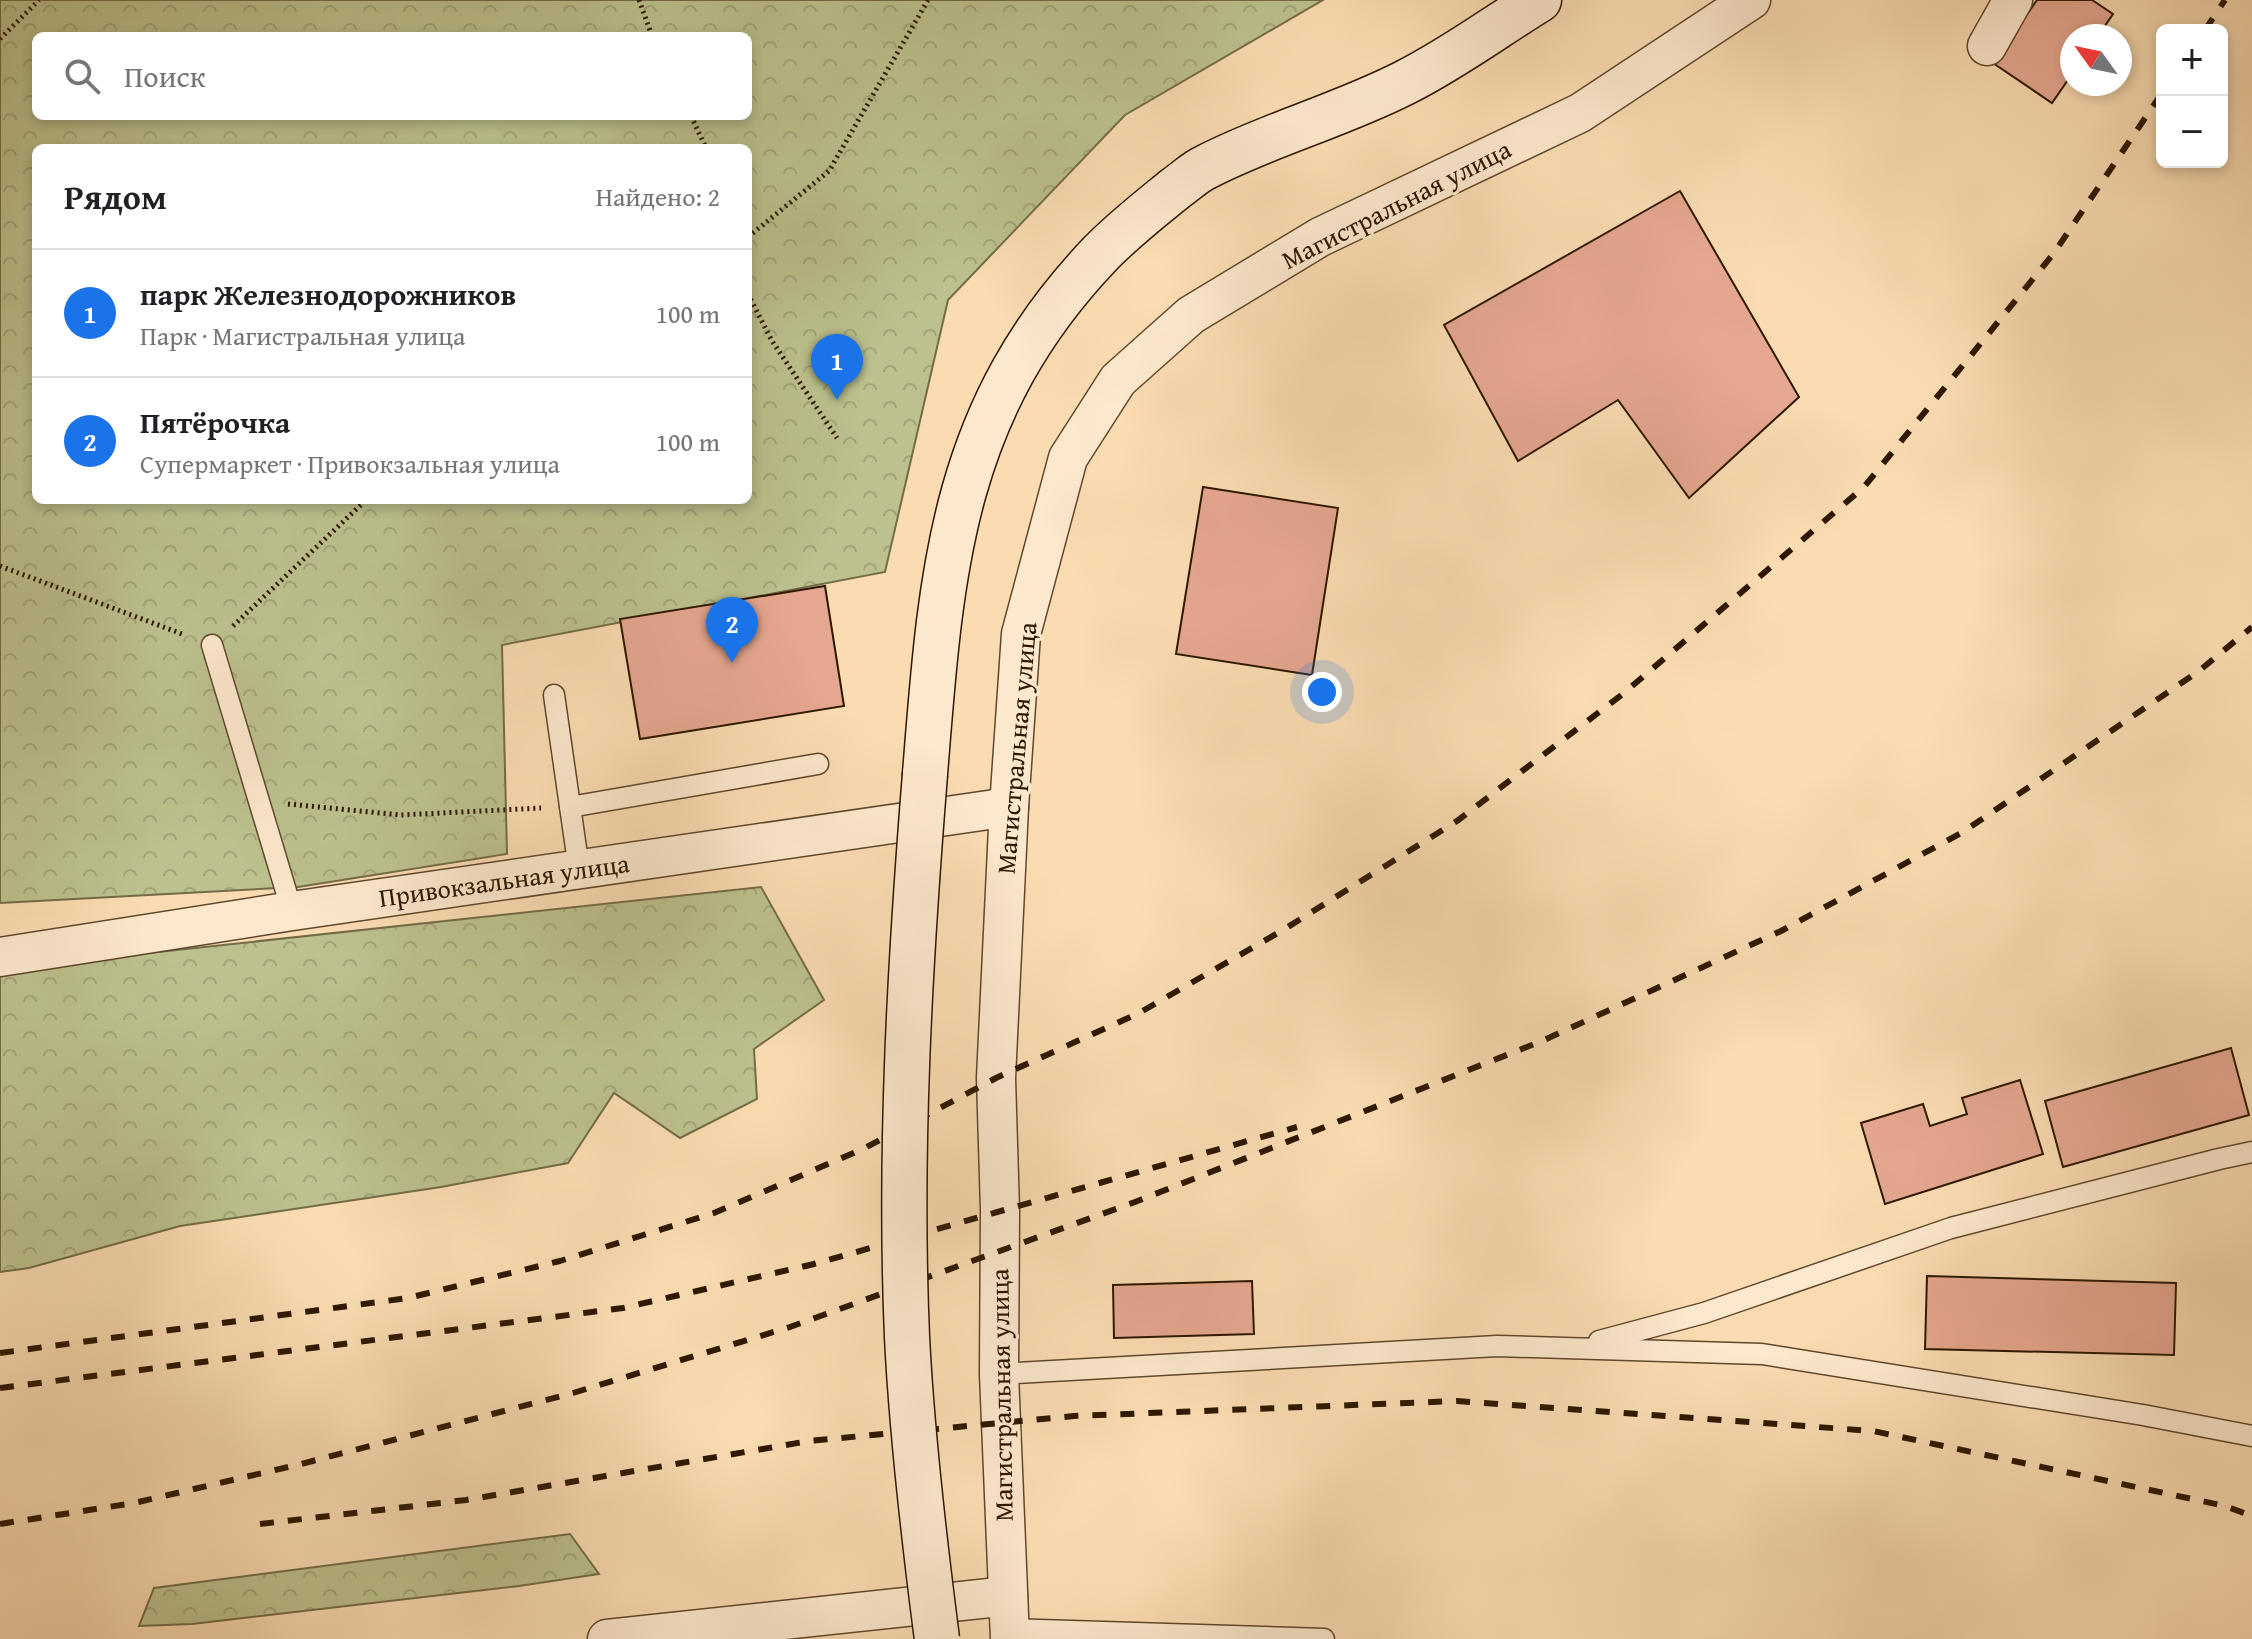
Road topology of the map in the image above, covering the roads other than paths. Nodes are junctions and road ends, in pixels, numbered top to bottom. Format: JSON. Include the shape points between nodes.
{"nodes":[{"id":1,"x":1539,"y":0,"type":"edge"},
{"id":2,"x":1751,"y":0,"type":"edge"},
{"id":3,"x":2013,"y":0,"type":"edge"},
{"id":4,"x":1987,"y":46,"type":"dead end"},
{"id":5,"x":212,"y":645,"type":"road end"},
{"id":6,"x":554,"y":695,"type":"dead end"},
{"id":7,"x":818,"y":764,"type":"dead end"},
{"id":8,"x":570,"y":807,"type":"junction"},
{"id":9,"x":1009,"y":807,"type":"junction"},
{"id":10,"x":579,"y":869,"type":"junction"},
{"id":11,"x":292,"y":911,"type":"junction"},
{"id":12,"x":0,"y":957,"type":"edge"},
{"id":13,"x":2252,"y":1152,"type":"edge"},
{"id":14,"x":1574,"y":1347,"type":"junction"},
{"id":15,"x":999,"y":1374,"type":"junction"},
{"id":16,"x":2252,"y":1436,"type":"edge"},
{"id":17,"x":1009,"y":1621,"type":"edge"},
{"id":18,"x":878,"y":1624,"type":"edge"},
{"id":19,"x":811,"y":1628,"type":"edge"},
{"id":20,"x":674,"y":1636,"type":"edge"},
{"id":21,"x":607,"y":1639,"type":"edge"},
{"id":22,"x":937,"y":1639,"type":"edge"},
{"id":23,"x":1324,"y":1639,"type":"edge"}],
"edges":[{"from":1,"to":22,"type":"main road","bridge":true,"via":[[1406,82],[1203,168],[1126,227],[1065,291],[1028,343],[972,460],[951,537],[935,641],[912,933],[907,1338],[919,1502]]},
{"from":2,"to":9,"type":"street","name":"Магистральная улица","via":[[1580,113],[1307,245],[1191,315],[1118,380],[1068,458],[1021,634]]},
{"from":3,"to":4,"type":"street"},
{"from":5,"to":11,"type":"lane"},
{"from":6,"to":8,"type":"lane"},
{"from":7,"to":8,"type":"lane"},
{"from":8,"to":10,"type":"lane"},
{"from":9,"to":10,"type":"street","name":"Привокзальная улица"},
{"from":9,"to":15,"type":"street","name":"Магистральная улица","via":[[996,1078]]},
{"from":10,"to":11,"type":"street","name":"Привокзальная улица"},
{"from":11,"to":12,"type":"street","name":"Привокзальная улица"},
{"from":13,"to":14,"type":"lane","via":[[1951,1228],[1704,1313]]},
{"from":14,"to":15,"type":"lane","via":[[1497,1346]]},
{"from":14,"to":16,"type":"lane","via":[[1762,1354]]},
{"from":15,"to":17,"type":"street","name":"Магистральная улица"},
{"from":17,"to":18,"type":"street"},
{"from":17,"to":23,"type":"lane"},
{"from":18,"to":19,"type":"street"},
{"from":19,"to":20,"type":"street"},
{"from":20,"to":21,"type":"street"}]}
